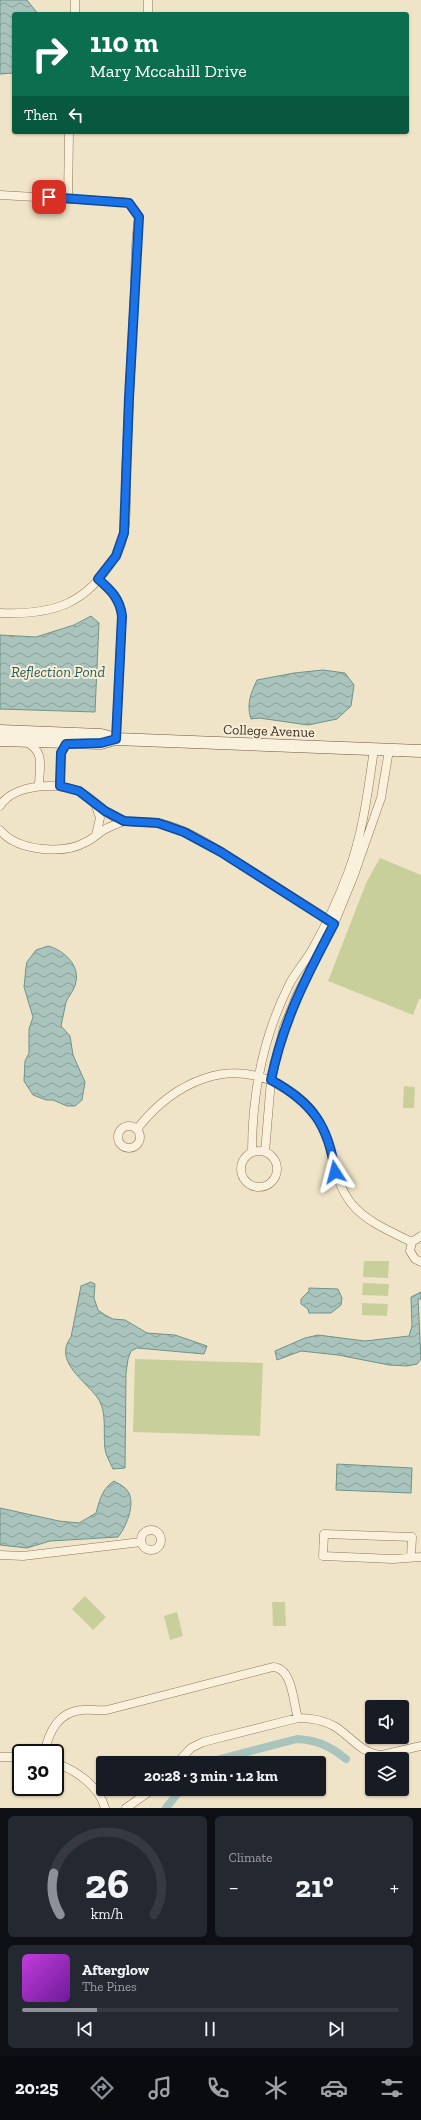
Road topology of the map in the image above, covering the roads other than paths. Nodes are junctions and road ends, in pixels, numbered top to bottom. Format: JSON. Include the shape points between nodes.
{"nodes":[{"id":1,"x":75,"y":0,"type":"edge"},
{"id":2,"x":148,"y":0,"type":"edge"},
{"id":3,"x":75,"y":12,"type":"edge"},
{"id":4,"x":148,"y":12,"type":"edge"},
{"id":5,"x":69,"y":134,"type":"edge"},
{"id":6,"x":0,"y":194,"type":"edge"},
{"id":7,"x":68,"y":198,"type":"junction"},
{"id":8,"x":98,"y":579,"type":"junction"},
{"id":9,"x":0,"y":613,"type":"edge"},
{"id":10,"x":0,"y":731,"type":"edge"},
{"id":11,"x":116,"y":739,"type":"junction"},
{"id":12,"x":0,"y":740,"type":"edge"},
{"id":13,"x":24,"y":741,"type":"junction"},
{"id":14,"x":68,"y":742,"type":"junction"},
{"id":15,"x":374,"y":749,"type":"junction"},
{"id":16,"x":389,"y":750,"type":"junction"},
{"id":17,"x":421,"y":751,"type":"edge"},
{"id":18,"x":39,"y":786,"type":"junction"},
{"id":19,"x":60,"y":786,"type":"junction"},
{"id":20,"x":95,"y":803,"type":"junction"},
{"id":21,"x":0,"y":806,"type":"edge"},
{"id":22,"x":365,"y":812,"type":"junction"},
{"id":23,"x":375,"y":816,"type":"junction"},
{"id":24,"x":124,"y":821,"type":"junction"},
{"id":25,"x":0,"y":830,"type":"edge"},
{"id":26,"x":96,"y":835,"type":"junction"},
{"id":27,"x":331,"y":922,"type":"junction"},
{"id":28,"x":259,"y":1077,"type":"junction"},
{"id":29,"x":271,"y":1080,"type":"junction"},
{"id":30,"x":137,"y":1128,"type":"dead end"},
{"id":31,"x":252,"y":1152,"type":"junction"},
{"id":32,"x":265,"y":1152,"type":"junction"},
{"id":33,"x":421,"y":1236,"type":"edge"},
{"id":34,"x":412,"y":1242,"type":"junction"},
{"id":35,"x":421,"y":1262,"type":"edge"},
{"id":36,"x":141,"y":1542,"type":"dead end"},
{"id":37,"x":0,"y":1555,"type":"edge"},
{"id":38,"x":411,"y":1557,"type":"junction"},
{"id":39,"x":421,"y":1557,"type":"edge"},
{"id":40,"x":298,"y":1718,"type":"junction"},
{"id":41,"x":47,"y":1744,"type":"edge"},
{"id":42,"x":421,"y":1746,"type":"edge"},
{"id":43,"x":183,"y":1756,"type":"edge"},
{"id":44,"x":0,"y":1757,"type":"edge"},
{"id":45,"x":12,"y":1757,"type":"edge"},
{"id":46,"x":64,"y":1767,"type":"edge"},
{"id":47,"x":143,"y":1796,"type":"edge"},
{"id":48,"x":105,"y":1808,"type":"edge"},
{"id":49,"x":126,"y":1808,"type":"edge"}],
"edges":[{"from":1,"to":3,"type":"street"},
{"from":2,"to":4,"type":"street"},
{"from":5,"to":7,"type":"street"},
{"from":6,"to":7,"type":"street"},
{"from":7,"to":8,"type":"street","via":[[129,203],[139,217],[124,533],[116,556]]},
{"from":8,"to":9,"type":"street","via":[[82,596],[58,608],[32,614]]},
{"from":8,"to":11,"type":"street","via":[[119,602],[122,616]]},
{"from":10,"to":11,"type":"street","name":"College Avenue","via":[[101,735]]},
{"from":11,"to":14,"type":"street","name":"College Avenue","via":[[101,743]]},
{"from":11,"to":15,"type":"street","name":"College Avenue"},
{"from":12,"to":13,"type":"street","name":"College Avenue"},
{"from":13,"to":14,"type":"street","name":"College Avenue"},
{"from":13,"to":18,"type":"street","via":[[34,746],[39,754]]},
{"from":14,"to":19,"type":"street","via":[[61,753]]},
{"from":15,"to":16,"type":"street","name":"College Avenue"},
{"from":15,"to":22,"type":"street"},
{"from":16,"to":17,"type":"street","name":"College Avenue"},
{"from":16,"to":23,"type":"street"},
{"from":18,"to":19,"type":"street"},
{"from":18,"to":21,"type":"street","via":[[24,789],[2,802]]},
{"from":19,"to":20,"type":"street","via":[[79,791]]},
{"from":20,"to":24,"type":"street"},
{"from":20,"to":26,"type":"street","via":[[100,818]]},
{"from":22,"to":23,"type":"street"},
{"from":22,"to":27,"type":"street"},
{"from":23,"to":27,"type":"street","via":[[352,882]]},
{"from":24,"to":26,"type":"street"},
{"from":24,"to":27,"type":"street","via":[[158,823],[184,832],[221,852]]},
{"from":25,"to":26,"type":"street","via":[[6,837],[25,847],[54,849],[86,842]]},
{"from":27,"to":28,"type":"street","via":[[282,999],[267,1042]]},
{"from":27,"to":29,"type":"street","via":[[297,995],[282,1035]]},
{"from":28,"to":29,"type":"street"},
{"from":28,"to":30,"type":"street","via":[[224,1074],[199,1080],[168,1097]]},
{"from":28,"to":31,"type":"street","via":[[253,1117]]},
{"from":29,"to":32,"type":"street"},
{"from":29,"to":34,"type":"street","via":[[303,1101],[316,1116],[329,1142],[337,1179],[351,1203],[374,1222]]},
{"from":31,"to":32,"type":"street"},
{"from":31,"to":32,"type":"street","via":[[244,1159],[241,1170],[245,1181],[260,1188],[270,1184],[278,1169],[274,1159]]},
{"from":33,"to":34,"type":"street"},
{"from":34,"to":35,"type":"street","via":[[410,1251]]},
{"from":36,"to":37,"type":"street","via":[[23,1556]]},
{"from":38,"to":38,"type":"street","via":[[412,1537],[324,1534],[323,1556],[393,1559]]},
{"from":38,"to":39,"type":"street"},
{"from":40,"to":41,"type":"street","via":[[286,1675],[281,1669],[273,1667],[107,1710],[81,1710],[71,1713],[56,1723]]},
{"from":40,"to":42,"type":"street","via":[[314,1719],[329,1724],[363,1749],[376,1755]]},
{"from":40,"to":43,"type":"street","via":[[203,1742]]},
{"from":44,"to":45,"type":"street"},
{"from":46,"to":48,"type":"street","via":[[78,1774],[92,1786],[102,1798]]},
{"from":47,"to":49,"type":"street"}]}
